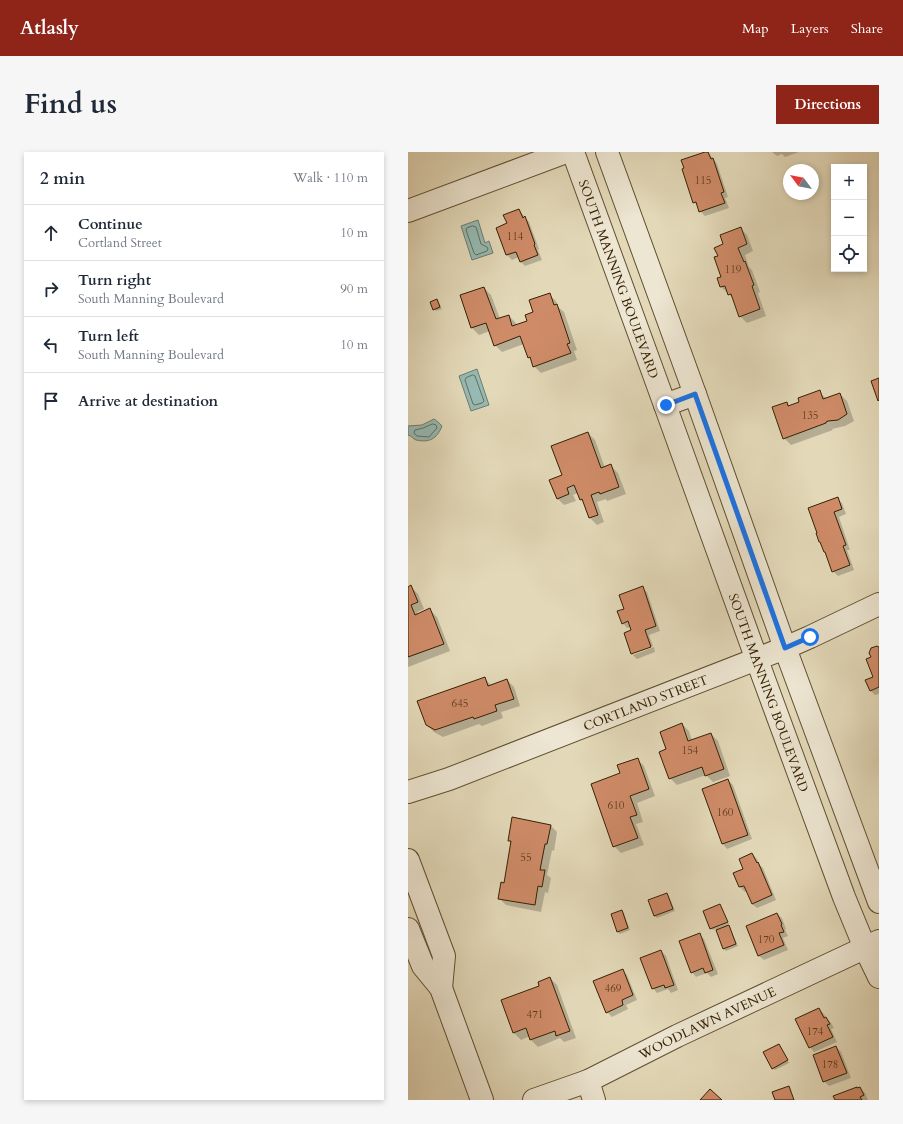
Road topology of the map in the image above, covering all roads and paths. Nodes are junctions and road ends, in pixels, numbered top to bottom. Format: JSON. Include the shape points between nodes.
{"nodes":[{"id":1,"x":566,"y":152,"type":"edge"},
{"id":2,"x":573,"y":152,"type":"edge"},
{"id":3,"x":608,"y":152,"type":"edge"},
{"id":4,"x":408,"y":211,"type":"edge"},
{"id":5,"x":695,"y":394,"type":"junction"},
{"id":6,"x":666,"y":405,"type":"junction"},
{"id":7,"x":879,"y":604,"type":"edge"},
{"id":8,"x":785,"y":648,"type":"junction"},
{"id":9,"x":756,"y":660,"type":"junction"},
{"id":10,"x":408,"y":792,"type":"edge"},
{"id":11,"x":408,"y":860,"type":"edge"},
{"id":12,"x":879,"y":902,"type":"edge"},
{"id":13,"x":408,"y":929,"type":"edge"},
{"id":14,"x":872,"y":945,"type":"edge"},
{"id":15,"x":879,"y":977,"type":"edge"},
{"id":16,"x":441,"y":988,"type":"junction"},
{"id":17,"x":591,"y":1090,"type":"edge"},
{"id":18,"x":482,"y":1100,"type":"edge"},
{"id":19,"x":534,"y":1100,"type":"edge"}],
"edges":[{"from":1,"to":4,"type":"street"},
{"from":2,"to":6,"type":"street","name":"SOUTH MANNING BOULEVARD"},
{"from":3,"to":5,"type":"street"},
{"from":5,"to":6,"type":"street"},
{"from":5,"to":8,"type":"street"},
{"from":6,"to":9,"type":"street","name":"SOUTH MANNING BOULEVARD"},
{"from":7,"to":8,"type":"street","name":"CORTLAND STREET"},
{"from":8,"to":9,"type":"street","name":"CORTLAND STREET"},
{"from":8,"to":12,"type":"street"},
{"from":9,"to":10,"type":"street","name":"CORTLAND STREET","via":[[457,776]]},
{"from":9,"to":14,"type":"street","name":"SOUTH MANNING BOULEVARD","via":[[841,890]]},
{"from":11,"to":16,"type":"street","via":[[444,956]]},
{"from":13,"to":16,"type":"street","via":[[422,966]]},
{"from":14,"to":15,"type":"street","name":"SOUTH MANNING BOULEVARD"},
{"from":14,"to":17,"type":"street","name":"WOODLAWN AVENUE","via":[[677,1036]]},
{"from":16,"to":18,"type":"street"},
{"from":17,"to":19,"type":"street","name":"WOODLAWN AVENUE"}]}
